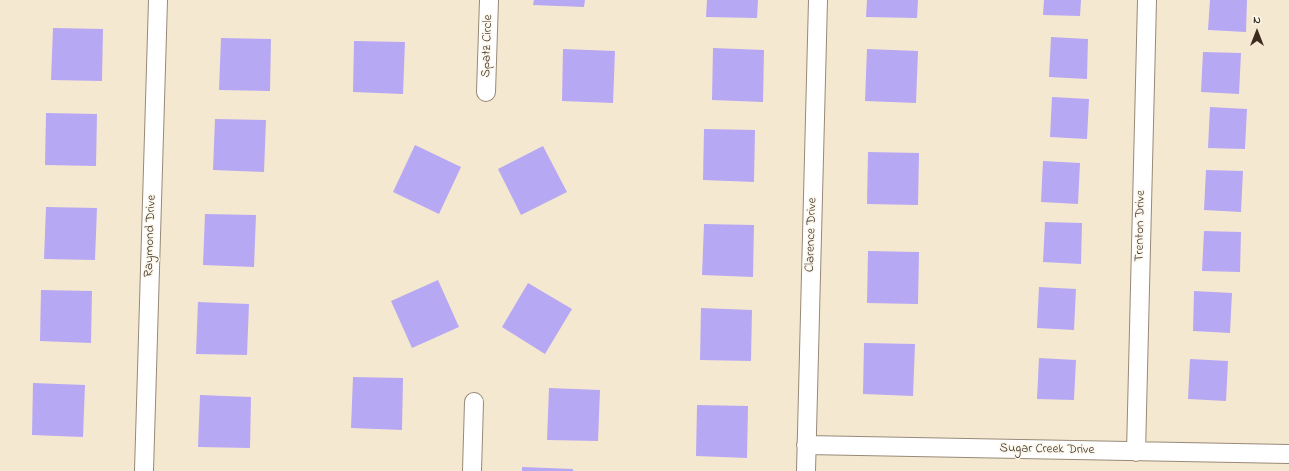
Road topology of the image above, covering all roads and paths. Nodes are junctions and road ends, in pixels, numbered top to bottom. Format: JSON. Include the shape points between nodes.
{"nodes":[{"id":1,"x":158,"y":0,"type":"edge"},
{"id":2,"x":489,"y":0,"type":"edge"},
{"id":3,"x":818,"y":0,"type":"edge"},
{"id":4,"x":1147,"y":0,"type":"edge"},
{"id":5,"x":486,"y":92,"type":"dead end"},
{"id":6,"x":474,"y":402,"type":"dead end"},
{"id":7,"x":806,"y":445,"type":"junction"},
{"id":8,"x":1136,"y":452,"type":"junction"},
{"id":9,"x":1289,"y":454,"type":"edge"},
{"id":10,"x":144,"y":471,"type":"edge"},
{"id":11,"x":472,"y":471,"type":"edge"},
{"id":12,"x":806,"y":471,"type":"edge"}],
"edges":[{"from":1,"to":10,"type":"street","name":"Raymond Drive"},
{"from":2,"to":5,"type":"street","name":"Spatz Circle"},
{"from":3,"to":7,"type":"street","name":"Clarence Drive"},
{"from":4,"to":8,"type":"street","name":"Trenton Drive"},
{"from":6,"to":11,"type":"street"},
{"from":7,"to":8,"type":"street","name":"Sugar Creek Drive"},
{"from":7,"to":12,"type":"street","name":"Clarence Drive"},
{"from":8,"to":9,"type":"street","name":"Sugar Creek Drive"}]}
